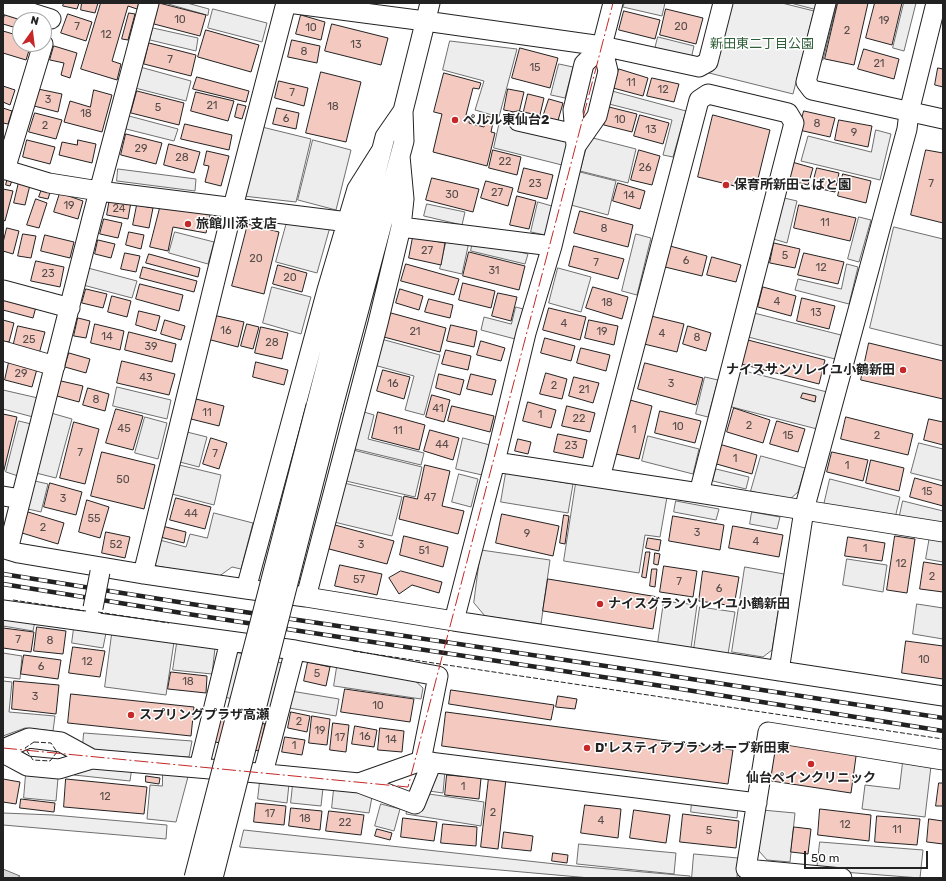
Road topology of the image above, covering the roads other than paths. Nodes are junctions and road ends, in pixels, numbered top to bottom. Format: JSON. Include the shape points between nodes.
{"nodes":[{"id":1,"x":149,"y":3,"type":"edge"},
{"id":2,"x":287,"y":3,"type":"edge"},
{"id":3,"x":430,"y":3,"type":"edge"},
{"id":4,"x":613,"y":3,"type":"edge"},
{"id":5,"x":723,"y":3,"type":"edge"},
{"id":6,"x":826,"y":3,"type":"edge"},
{"id":7,"x":936,"y":3,"type":"edge"},
{"id":8,"x":3,"y":4,"type":"edge"},
{"id":9,"x":54,"y":11,"type":"edge"},
{"id":10,"x":425,"y":21,"type":"junction"},
{"id":11,"x":602,"y":46,"type":"junction"},
{"id":12,"x":41,"y":52,"type":"edge"},
{"id":13,"x":403,"y":112,"type":"junction"},
{"id":14,"x":909,"y":112,"type":"junction"},
{"id":15,"x":943,"y":119,"type":"edge"},
{"id":16,"x":518,"y":121,"type":"dead end"},
{"id":17,"x":576,"y":140,"type":"junction"},
{"id":18,"x":381,"y":151,"type":"junction"},
{"id":19,"x":400,"y":156,"type":"junction"},
{"id":20,"x":4,"y":170,"type":"edge"},
{"id":21,"x":100,"y":191,"type":"junction"},
{"id":22,"x":233,"y":208,"type":"junction"},
{"id":23,"x":348,"y":222,"type":"junction"},
{"id":24,"x":401,"y":227,"type":"junction"},
{"id":25,"x":552,"y":246,"type":"junction"},
{"id":26,"x":3,"y":290,"type":"edge"},
{"id":27,"x":70,"y":308,"type":"junction"},
{"id":28,"x":3,"y":351,"type":"edge"},
{"id":29,"x":55,"y":366,"type":"junction"},
{"id":30,"x":324,"y":408,"type":"junction"},
{"id":31,"x":495,"y":462,"type":"junction"},
{"id":32,"x":600,"y":478,"type":"junction"},
{"id":33,"x":699,"y":493,"type":"junction"},
{"id":34,"x":12,"y":498,"type":"edge"},
{"id":35,"x":804,"y":510,"type":"junction"},
{"id":36,"x":943,"y":532,"type":"edge"},
{"id":37,"x":100,"y":572,"type":"dead end"},
{"id":38,"x":143,"y":574,"type":"junction"},
{"id":39,"x":246,"y":589,"type":"junction"},
{"id":40,"x":306,"y":597,"type":"junction"},
{"id":41,"x":93,"y":608,"type":"dead end"},
{"id":42,"x":3,"y":610,"type":"edge"},
{"id":43,"x":454,"y":621,"type":"junction"},
{"id":44,"x":230,"y":641,"type":"junction"},
{"id":45,"x":295,"y":650,"type":"junction"},
{"id":46,"x":779,"y":671,"type":"junction"},
{"id":47,"x":943,"y":696,"type":"edge"},
{"id":48,"x":3,"y":749,"type":"edge"},
{"id":49,"x":3,"y":752,"type":"edge"},
{"id":50,"x":92,"y":759,"type":"junction"},
{"id":51,"x":943,"y":760,"type":"edge"},
{"id":52,"x":426,"y":762,"type":"junction"},
{"id":53,"x":199,"y":768,"type":"junction"},
{"id":54,"x":263,"y":773,"type":"junction"},
{"id":55,"x":359,"y":783,"type":"junction"},
{"id":56,"x":757,"y":803,"type":"junction"},
{"id":57,"x":194,"y":878,"type":"edge"},
{"id":58,"x":212,"y":878,"type":"edge"},
{"id":59,"x":842,"y":878,"type":"edge"}],
"edges":[{"from":1,"to":21,"type":"street"},
{"from":2,"to":10,"type":"street"},
{"from":2,"to":22,"type":"street"},
{"from":3,"to":10,"type":"street"},
{"from":4,"to":11,"type":"street"},
{"from":5,"to":11,"type":"street","via":[[708,62],[699,67]]},
{"from":6,"to":14,"type":"street","via":[[806,82],[812,90]]},
{"from":7,"to":14,"type":"street"},
{"from":8,"to":9,"type":"street"},
{"from":10,"to":11,"type":"street"},
{"from":10,"to":13,"type":"street"},
{"from":11,"to":17,"type":"street","via":[[584,64],[574,110]]},
{"from":12,"to":20,"type":"street"},
{"from":13,"to":18,"type":"street","via":[[385,137]]},
{"from":13,"to":19,"type":"street","via":[[404,141]]},
{"from":14,"to":15,"type":"street"},
{"from":14,"to":35,"type":"street","via":[[907,129]]},
{"from":16,"to":17,"type":"street"},
{"from":17,"to":25,"type":"street"},
{"from":18,"to":23,"type":"street","via":[[357,189]]},
{"from":18,"to":30,"type":"street"},
{"from":19,"to":24,"type":"street","via":[[404,199]]},
{"from":19,"to":30,"type":"street"},
{"from":20,"to":21,"type":"street","via":[[49,183]]},
{"from":21,"to":22,"type":"street"},
{"from":21,"to":27,"type":"street"},
{"from":22,"to":23,"type":"street"},
{"from":22,"to":38,"type":"street"},
{"from":23,"to":39,"type":"street","via":[[327,290]]},
{"from":24,"to":25,"type":"street"},
{"from":24,"to":40,"type":"street"},
{"from":25,"to":31,"type":"street","via":[[526,333]]},
{"from":26,"to":27,"type":"street"},
{"from":27,"to":29,"type":"street"},
{"from":28,"to":29,"type":"street"},
{"from":29,"to":34,"type":"street"},
{"from":30,"to":57,"type":"street","bridge":true},
{"from":30,"to":58,"type":"street","bridge":true},
{"from":31,"to":32,"type":"street"},
{"from":31,"to":43,"type":"street"},
{"from":32,"to":33,"type":"street"},
{"from":32,"to":33,"type":"street","via":[[699,100],[708,94],[788,113],[794,123]]},
{"from":33,"to":35,"type":"street"},
{"from":34,"to":38,"type":"street","via":[[8,550]]},
{"from":35,"to":36,"type":"street"},
{"from":35,"to":46,"type":"street"},
{"from":37,"to":41,"type":"street","bridge":true},
{"from":38,"to":39,"type":"street"},
{"from":39,"to":40,"type":"street"},
{"from":40,"to":43,"type":"street"},
{"from":42,"to":44,"type":"street"},
{"from":43,"to":46,"type":"street"},
{"from":44,"to":45,"type":"street"},
{"from":44,"to":53,"type":"street"},
{"from":45,"to":52,"type":"street","via":[[438,676]]},
{"from":45,"to":54,"type":"street"},
{"from":46,"to":47,"type":"street"},
{"from":48,"to":50,"type":"street","via":[[29,738],[49,740],[61,742]]},
{"from":49,"to":50,"type":"street","via":[[26,766],[59,769]]},
{"from":50,"to":53,"type":"street"},
{"from":51,"to":56,"type":"street","via":[[768,732]]},
{"from":52,"to":55,"type":"street"},
{"from":52,"to":55,"type":"street","via":[[415,804]]},
{"from":52,"to":56,"type":"street"},
{"from":53,"to":54,"type":"street"},
{"from":54,"to":55,"type":"street"},
{"from":56,"to":59,"type":"street","via":[[746,869]]}]}
